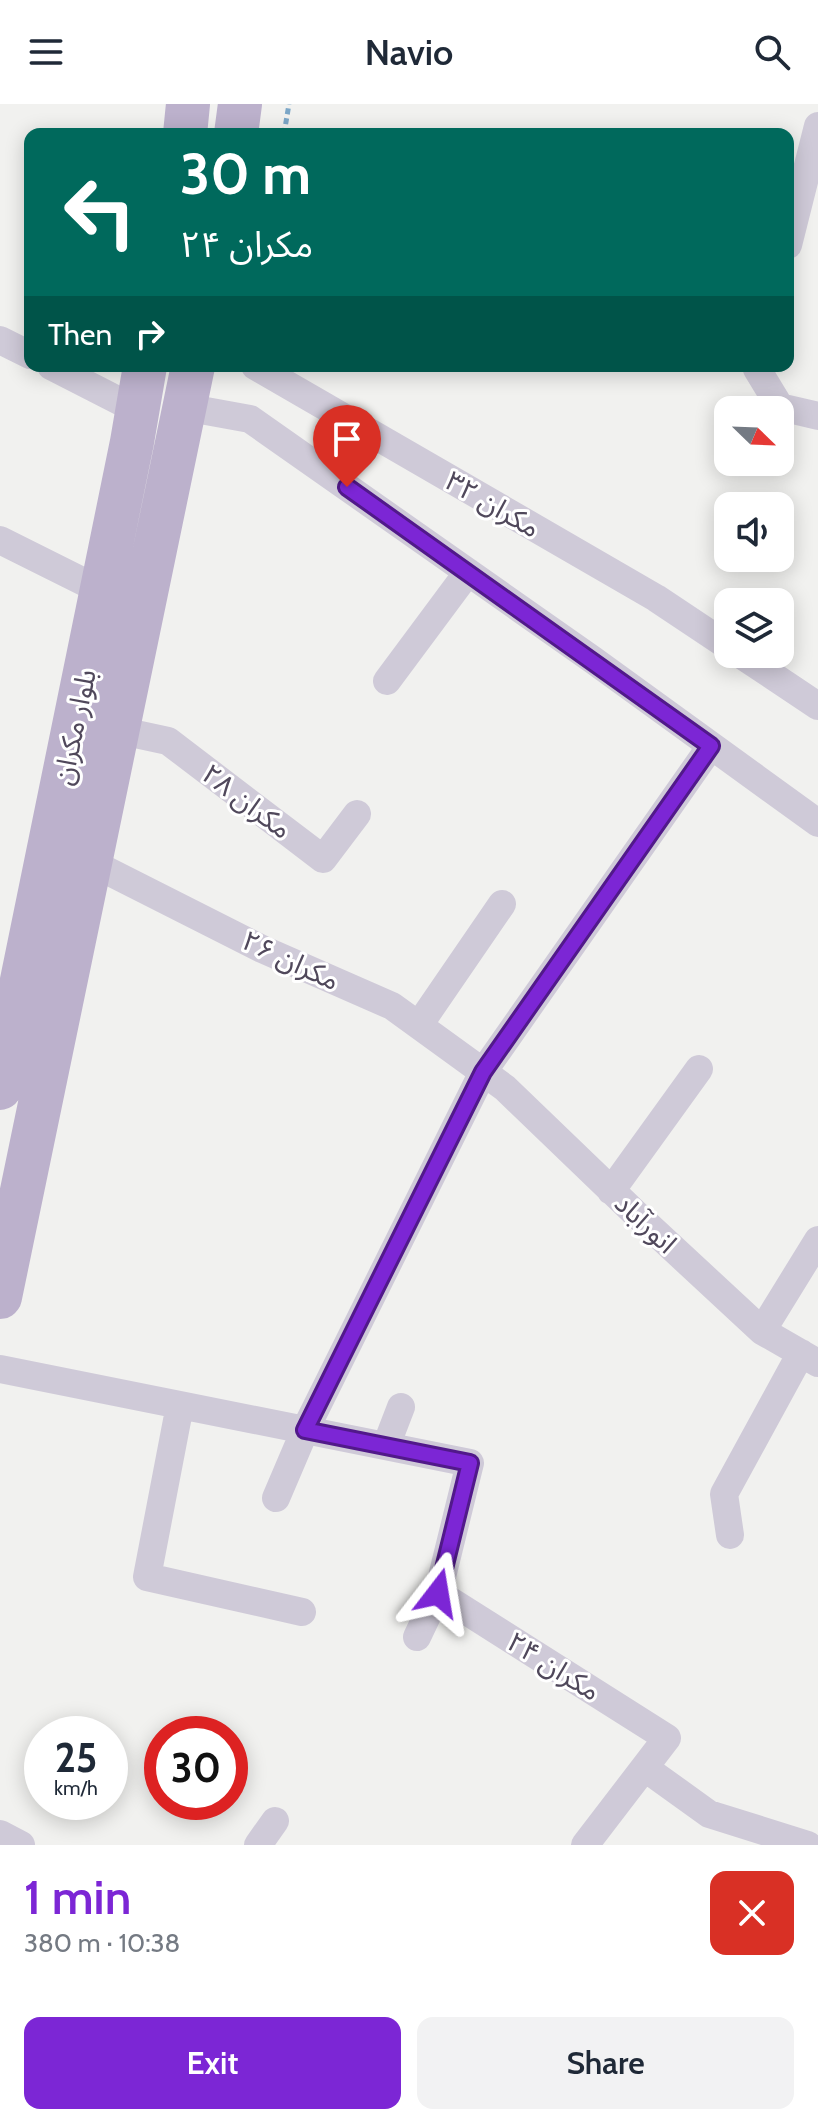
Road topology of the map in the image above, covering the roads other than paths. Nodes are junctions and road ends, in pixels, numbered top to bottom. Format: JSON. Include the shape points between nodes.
{"nodes":[{"id":1,"x":188,"y":104,"type":"edge"},
{"id":2,"x":240,"y":104,"type":"edge"},
{"id":3,"x":818,"y":126,"type":"edge"},
{"id":4,"x":186,"y":128,"type":"edge"},
{"id":5,"x":237,"y":128,"type":"edge"},
{"id":6,"x":794,"y":221,"type":"edge"},
{"id":7,"x":0,"y":340,"type":"edge"},
{"id":8,"x":24,"y":352,"type":"edge"},
{"id":9,"x":63,"y":372,"type":"edge"},
{"id":10,"x":144,"y":372,"type":"edge"},
{"id":11,"x":265,"y":372,"type":"edge"},
{"id":12,"x":756,"y":372,"type":"edge"},
{"id":13,"x":188,"y":386,"type":"edge"},
{"id":14,"x":137,"y":410,"type":"junction"},
{"id":15,"x":818,"y":416,"type":"edge"},
{"id":16,"x":0,"y":540,"type":"edge"},
{"id":17,"x":468,"y":572,"type":"junction"},
{"id":18,"x":102,"y":591,"type":"junction"},
{"id":19,"x":714,"y":637,"type":"edge"},
{"id":20,"x":761,"y":668,"type":"edge"},
{"id":21,"x":387,"y":681,"type":"dead end"},
{"id":22,"x":818,"y":706,"type":"edge"},
{"id":23,"x":117,"y":730,"type":"junction"},
{"id":24,"x":711,"y":746,"type":"junction"},
{"id":25,"x":357,"y":814,"type":"dead end"},
{"id":26,"x":818,"y":823,"type":"edge"},
{"id":27,"x":90,"y":862,"type":"junction"},
{"id":28,"x":502,"y":904,"type":"dead end"},
{"id":29,"x":419,"y":1025,"type":"junction"},
{"id":30,"x":699,"y":1069,"type":"dead end"},
{"id":31,"x":483,"y":1072,"type":"junction"},
{"id":32,"x":1,"y":1078,"type":"edge"},
{"id":33,"x":611,"y":1191,"type":"junction"},
{"id":34,"x":818,"y":1240,"type":"edge"},
{"id":35,"x":0,"y":1297,"type":"edge"},
{"id":36,"x":762,"y":1331,"type":"junction"},
{"id":37,"x":809,"y":1358,"type":"edge"},
{"id":38,"x":0,"y":1369,"type":"edge"},
{"id":39,"x":180,"y":1405,"type":"junction"},
{"id":40,"x":401,"y":1407,"type":"dead end"},
{"id":41,"x":305,"y":1430,"type":"junction"},
{"id":42,"x":386,"y":1446,"type":"junction"},
{"id":43,"x":276,"y":1498,"type":"dead end"},
{"id":44,"x":730,"y":1535,"type":"dead end"},
{"id":45,"x":438,"y":1593,"type":"junction"},
{"id":46,"x":302,"y":1612,"type":"dead end"},
{"id":47,"x":417,"y":1637,"type":"dead end"},
{"id":48,"x":645,"y":1768,"type":"junction"},
{"id":49,"x":275,"y":1821,"type":"dead end"},
{"id":50,"x":0,"y":1834,"type":"edge"},
{"id":51,"x":803,"y":1840,"type":"edge"},
{"id":52,"x":21,"y":1845,"type":"edge"},
{"id":53,"x":258,"y":1845,"type":"edge"},
{"id":54,"x":585,"y":1845,"type":"edge"}],
"edges":[{"from":1,"to":4,"type":"main road"},
{"from":2,"to":5,"type":"main road"},
{"from":3,"to":6,"type":"street"},
{"from":7,"to":8,"type":"street"},
{"from":9,"to":14,"type":"street"},
{"from":10,"to":14,"type":"main road","name":"بلوار مکران"},
{"from":11,"to":19,"type":"street","name":"مکران ۳۲"},
{"from":12,"to":15,"type":"street","via":[[780,407]]},
{"from":13,"to":17,"type":"street","via":[[250,419]]},
{"from":13,"to":23,"type":"main road"},
{"from":14,"to":18,"type":"main road","name":"بلوار مکران"},
{"from":16,"to":18,"type":"street"},
{"from":17,"to":21,"type":"street"},
{"from":17,"to":24,"type":"street"},
{"from":18,"to":32,"type":"main road","name":"بلوار مکران"},
{"from":20,"to":22,"type":"street"},
{"from":23,"to":25,"type":"street","name":"مکران ۲۸","via":[[168,741],[323,859]]},
{"from":23,"to":27,"type":"main road"},
{"from":24,"to":26,"type":"street"},
{"from":24,"to":31,"type":"street"},
{"from":27,"to":29,"type":"street","name":"مکران ۲۶","via":[[262,949],[392,1006]]},
{"from":27,"to":35,"type":"main road"},
{"from":28,"to":29,"type":"street"},
{"from":29,"to":31,"type":"street","name":"مکران ۲۶"},
{"from":30,"to":33,"type":"street"},
{"from":31,"to":33,"type":"street","name":"انورآباد"},
{"from":31,"to":41,"type":"street"},
{"from":33,"to":36,"type":"street","name":"انورآباد"},
{"from":34,"to":36,"type":"street"},
{"from":36,"to":37,"type":"street","name":"انورآباد"},
{"from":37,"to":44,"type":"street","via":[[724,1494]]},
{"from":38,"to":39,"type":"street"},
{"from":39,"to":41,"type":"street"},
{"from":39,"to":46,"type":"street","via":[[147,1577]]},
{"from":40,"to":42,"type":"street"},
{"from":41,"to":42,"type":"street"},
{"from":41,"to":43,"type":"street"},
{"from":42,"to":45,"type":"street","via":[[470,1463]]},
{"from":45,"to":47,"type":"street"},
{"from":45,"to":48,"type":"street","name":"مکران ۲۴","via":[[667,1738]]},
{"from":48,"to":51,"type":"street","via":[[709,1814]]},
{"from":48,"to":54,"type":"street","name":"مکران ۲۴"},
{"from":49,"to":53,"type":"street"},
{"from":50,"to":52,"type":"street"}]}
